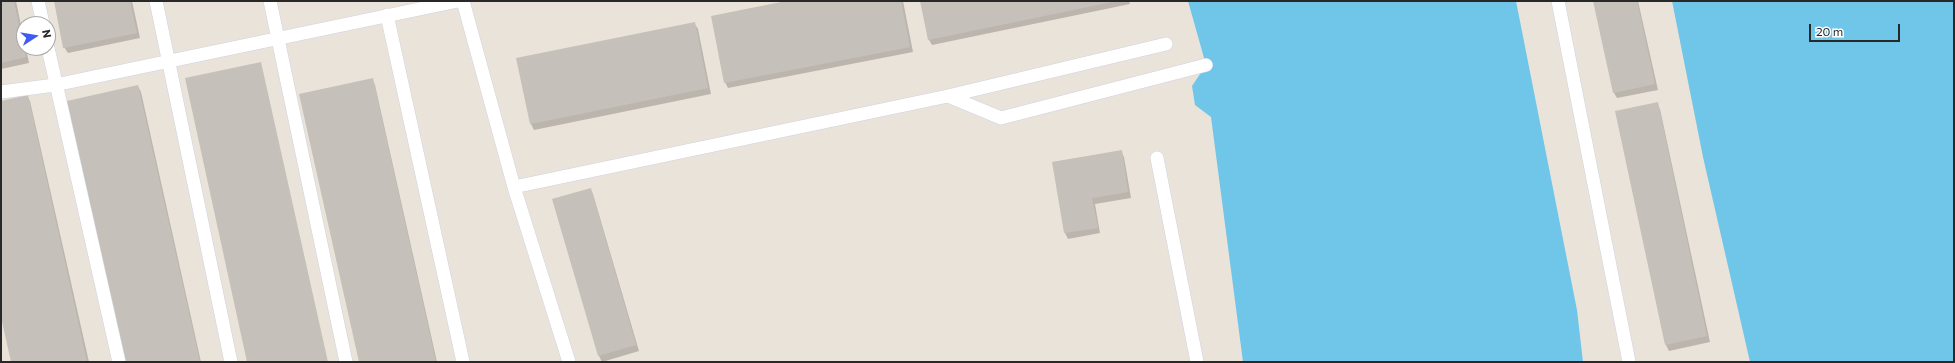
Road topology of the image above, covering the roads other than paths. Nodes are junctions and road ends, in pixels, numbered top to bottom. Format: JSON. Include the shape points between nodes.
{"nodes":[{"id":1,"x":38,"y":1,"type":"edge"},
{"id":2,"x":156,"y":1,"type":"edge"},
{"id":3,"x":270,"y":1,"type":"edge"},
{"id":4,"x":458,"y":1,"type":"edge"},
{"id":5,"x":463,"y":1,"type":"edge"},
{"id":6,"x":1558,"y":1,"type":"edge"},
{"id":7,"x":41,"y":16,"type":"edge"},
{"id":8,"x":388,"y":16,"type":"junction"},
{"id":9,"x":278,"y":38,"type":"junction"},
{"id":10,"x":1166,"y":44,"type":"dead end"},
{"id":11,"x":50,"y":56,"type":"edge"},
{"id":12,"x":168,"y":60,"type":"junction"},
{"id":13,"x":1206,"y":65,"type":"dead end"},
{"id":14,"x":55,"y":85,"type":"junction"},
{"id":15,"x":1,"y":92,"type":"edge"},
{"id":16,"x":948,"y":96,"type":"junction"},
{"id":17,"x":1157,"y":158,"type":"dead end"},
{"id":18,"x":514,"y":187,"type":"junction"},
{"id":19,"x":119,"y":362,"type":"edge"},
{"id":20,"x":231,"y":362,"type":"edge"},
{"id":21,"x":346,"y":362,"type":"edge"},
{"id":22,"x":463,"y":362,"type":"edge"},
{"id":23,"x":569,"y":362,"type":"edge"},
{"id":24,"x":1197,"y":362,"type":"edge"},
{"id":25,"x":1629,"y":362,"type":"edge"}],
"edges":[{"from":1,"to":7,"type":"lane"},
{"from":2,"to":12,"type":"lane"},
{"from":3,"to":9,"type":"lane"},
{"from":4,"to":8,"type":"lane"},
{"from":5,"to":18,"type":"lane"},
{"from":6,"to":25,"type":"lane"},
{"from":8,"to":9,"type":"lane"},
{"from":8,"to":22,"type":"lane"},
{"from":9,"to":12,"type":"lane"},
{"from":9,"to":21,"type":"lane"},
{"from":10,"to":16,"type":"lane"},
{"from":11,"to":14,"type":"lane"},
{"from":12,"to":14,"type":"lane"},
{"from":12,"to":20,"type":"lane"},
{"from":13,"to":16,"type":"lane","via":[[1001,118]]},
{"from":14,"to":15,"type":"lane"},
{"from":14,"to":19,"type":"lane"},
{"from":16,"to":18,"type":"lane"},
{"from":17,"to":24,"type":"lane"},
{"from":18,"to":23,"type":"lane"}]}
